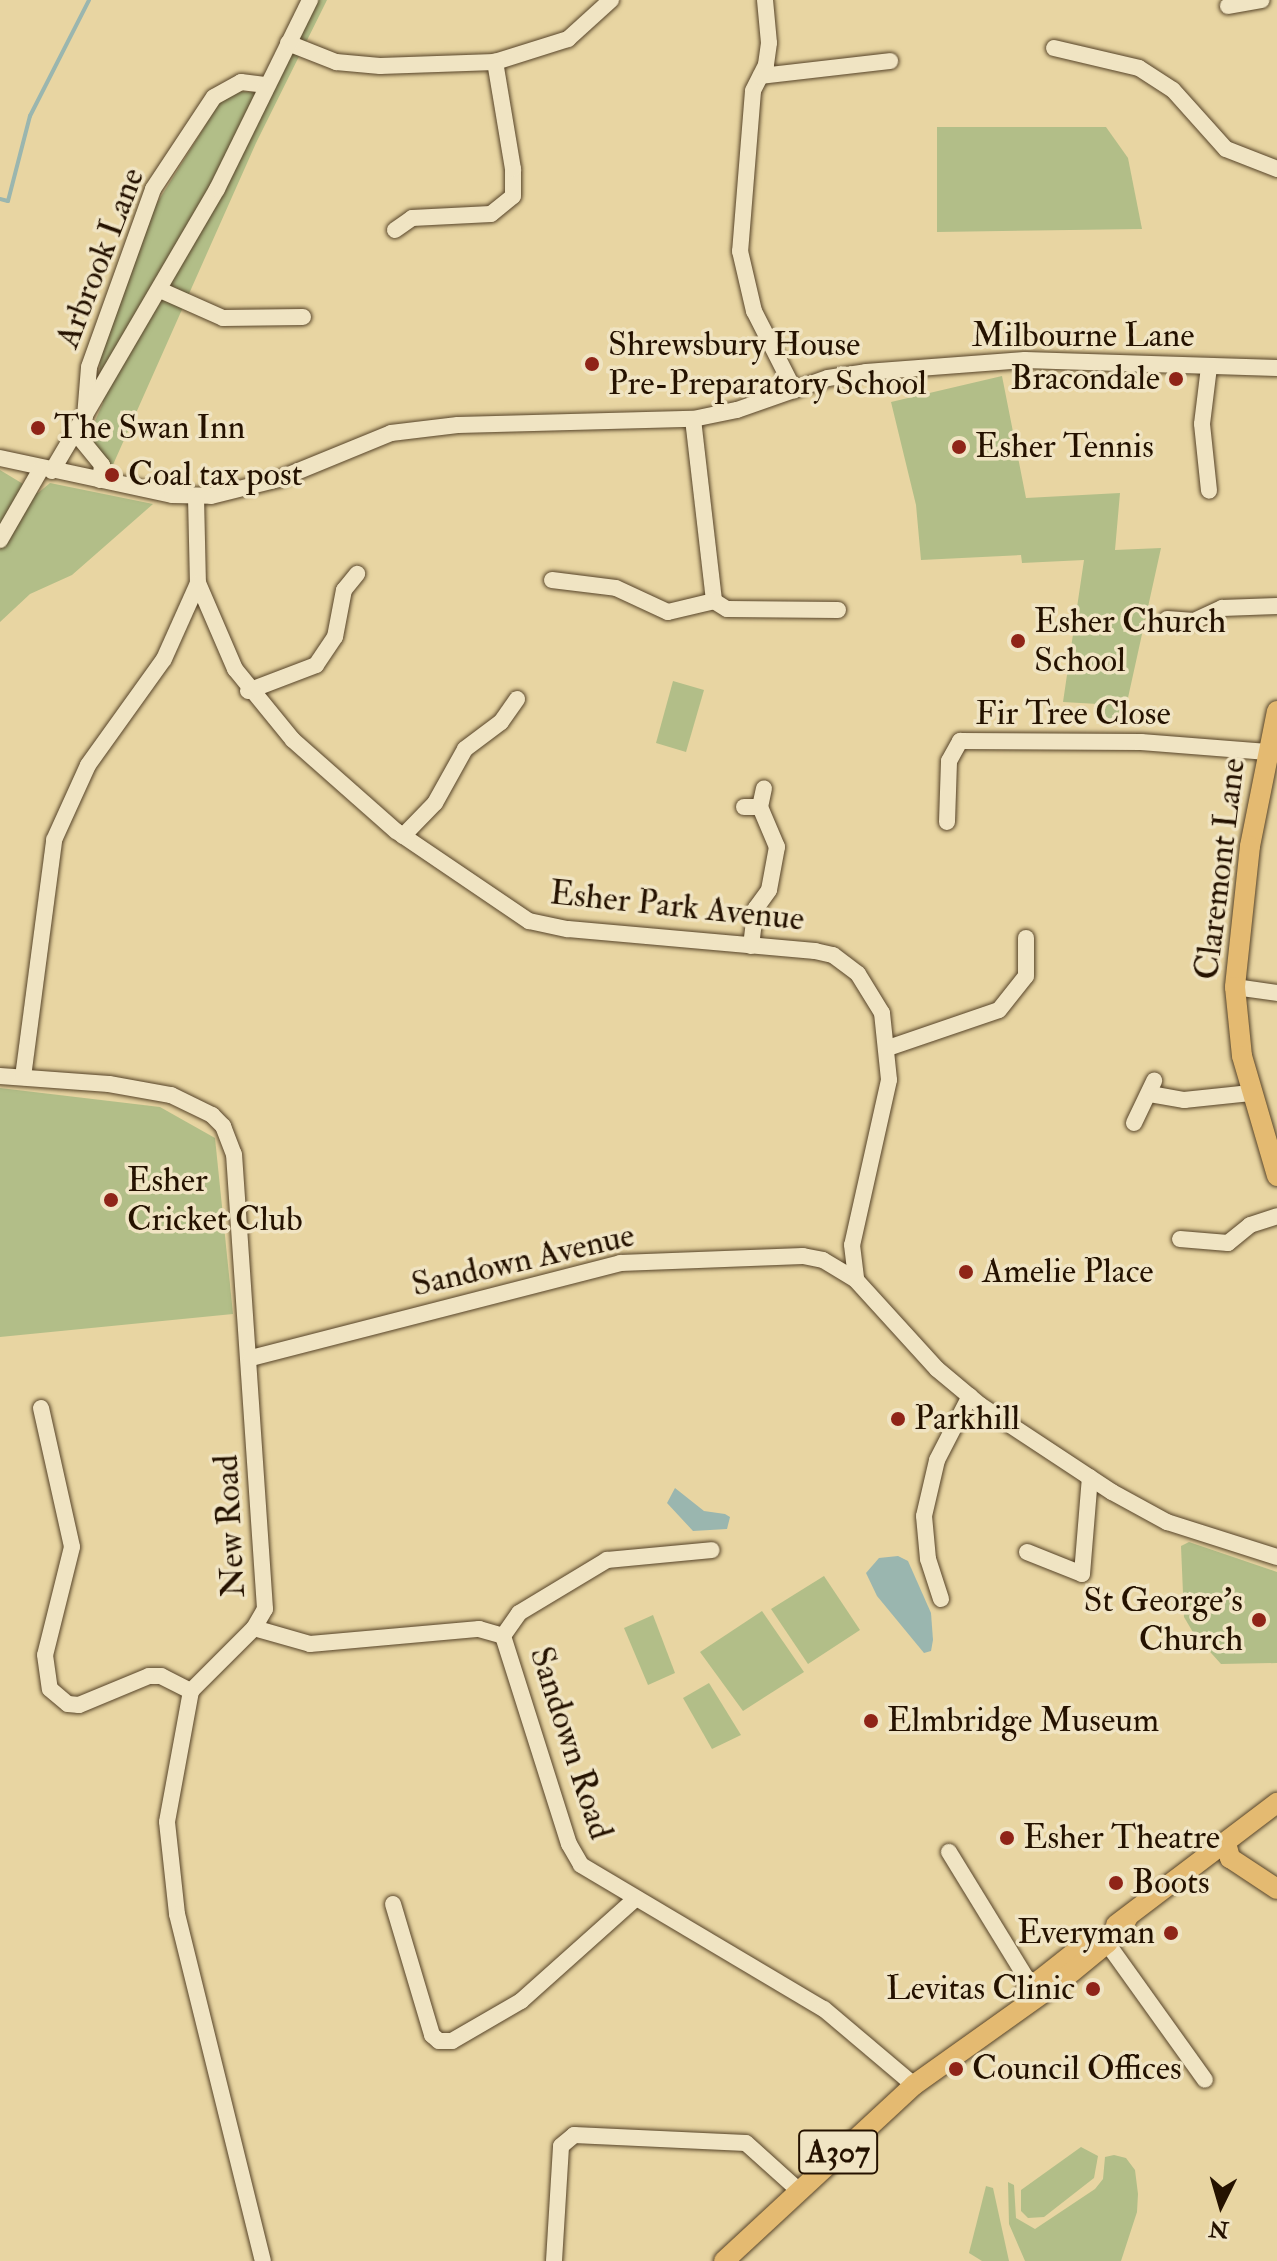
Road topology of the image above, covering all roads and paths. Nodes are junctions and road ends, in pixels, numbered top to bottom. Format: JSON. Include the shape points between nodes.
{"nodes":[{"id":1,"x":310,"y":0,"type":"edge"},
{"id":2,"x":611,"y":0,"type":"edge"},
{"id":3,"x":765,"y":0,"type":"edge"},
{"id":4,"x":1261,"y":0,"type":"edge"},
{"id":5,"x":1228,"y":6,"type":"dead end"},
{"id":6,"x":288,"y":43,"type":"junction"},
{"id":7,"x":1054,"y":48,"type":"dead end"},
{"id":8,"x":890,"y":61,"type":"dead end"},
{"id":9,"x":495,"y":62,"type":"junction"},
{"id":10,"x":761,"y":76,"type":"junction"},
{"id":11,"x":267,"y":85,"type":"junction"},
{"id":12,"x":1277,"y":169,"type":"edge"},
{"id":13,"x":395,"y":230,"type":"dead end"},
{"id":14,"x":160,"y":290,"type":"junction"},
{"id":15,"x":303,"y":317,"type":"dead end"},
{"id":16,"x":1209,"y":367,"type":"junction"},
{"id":17,"x":1277,"y":368,"type":"edge"},
{"id":18,"x":794,"y":390,"type":"junction"},
{"id":19,"x":85,"y":417,"type":"junction"},
{"id":20,"x":693,"y":419,"type":"junction"},
{"id":21,"x":75,"y":432,"type":"junction"},
{"id":22,"x":0,"y":458,"type":"edge"},
{"id":23,"x":46,"y":470,"type":"junction"},
{"id":24,"x":100,"y":480,"type":"junction"},
{"id":25,"x":1209,"y":491,"type":"dead end"},
{"id":26,"x":196,"y":497,"type":"junction"},
{"id":27,"x":0,"y":540,"type":"edge"},
{"id":28,"x":357,"y":574,"type":"dead end"},
{"id":29,"x":552,"y":580,"type":"dead end"},
{"id":30,"x":198,"y":583,"type":"junction"},
{"id":31,"x":714,"y":601,"type":"junction"},
{"id":32,"x":1277,"y":606,"type":"edge"},
{"id":33,"x":838,"y":610,"type":"dead end"},
{"id":34,"x":1167,"y":619,"type":"dead end"},
{"id":35,"x":248,"y":691,"type":"junction"},
{"id":36,"x":517,"y":699,"type":"dead end"},
{"id":37,"x":1277,"y":711,"type":"edge"},
{"id":38,"x":1268,"y":752,"type":"junction"},
{"id":39,"x":764,"y":788,"type":"dead end"},
{"id":40,"x":947,"y":822,"type":"dead end"},
{"id":41,"x":403,"y":836,"type":"junction"},
{"id":42,"x":1026,"y":938,"type":"dead end"},
{"id":43,"x":751,"y":946,"type":"junction"},
{"id":44,"x":1235,"y":987,"type":"junction"},
{"id":45,"x":1277,"y":993,"type":"edge"},
{"id":46,"x":888,"y":1048,"type":"junction"},
{"id":47,"x":0,"y":1076,"type":"edge"},
{"id":48,"x":23,"y":1077,"type":"junction"},
{"id":49,"x":1251,"y":1093,"type":"junction"},
{"id":50,"x":1134,"y":1123,"type":"dead end"},
{"id":51,"x":1277,"y":1176,"type":"edge"},
{"id":52,"x":1277,"y":1216,"type":"edge"},
{"id":53,"x":1180,"y":1239,"type":"dead end"},
{"id":54,"x":852,"y":1245,"type":"junction"},
{"id":55,"x":823,"y":1260,"type":"junction"},
{"id":56,"x":856,"y":1280,"type":"junction"},
{"id":57,"x":251,"y":1358,"type":"junction"},
{"id":58,"x":970,"y":1396,"type":"junction"},
{"id":59,"x":49,"y":1417,"type":"dead end"},
{"id":60,"x":1090,"y":1477,"type":"junction"},
{"id":61,"x":712,"y":1550,"type":"dead end"},
{"id":62,"x":691,"y":1551,"type":"junction"},
{"id":63,"x":1027,"y":1552,"type":"dead end"},
{"id":64,"x":1277,"y":1557,"type":"edge"},
{"id":65,"x":692,"y":1570,"type":"dead end"},
{"id":66,"x":941,"y":1599,"type":"dead end"},
{"id":67,"x":254,"y":1628,"type":"junction"},
{"id":68,"x":503,"y":1636,"type":"junction"},
{"id":69,"x":191,"y":1691,"type":"junction"},
{"id":70,"x":1277,"y":1803,"type":"edge"},
{"id":71,"x":1226,"y":1843,"type":"junction"},
{"id":72,"x":949,"y":1852,"type":"dead end"},
{"id":73,"x":1197,"y":1866,"type":"junction"},
{"id":74,"x":1252,"y":1877,"type":"junction"},
{"id":75,"x":1277,"y":1889,"type":"edge"},
{"id":76,"x":636,"y":1898,"type":"junction"},
{"id":77,"x":393,"y":1904,"type":"dead end"},
{"id":78,"x":1127,"y":1919,"type":"junction"},
{"id":79,"x":1107,"y":1943,"type":"junction"},
{"id":80,"x":1035,"y":1992,"type":"junction"},
{"id":81,"x":1205,"y":2080,"type":"dead end"},
{"id":82,"x":914,"y":2085,"type":"junction"},
{"id":83,"x":797,"y":2189,"type":"junction"},
{"id":84,"x":263,"y":2261,"type":"edge"},
{"id":85,"x":554,"y":2261,"type":"edge"},
{"id":86,"x":724,"y":2261,"type":"edge"}],
"edges":[{"from":1,"to":6,"type":"street","name":"Arbrook Lane"},
{"from":2,"to":9,"type":"street","via":[[568,39]]},
{"from":3,"to":10,"type":"street","via":[[770,28]]},
{"from":4,"to":5,"type":"street"},
{"from":6,"to":9,"type":"street","via":[[336,62]]},
{"from":6,"to":11,"type":"street","name":"Arbrook Lane"},
{"from":7,"to":12,"type":"street","via":[[1139,68],[1173,90],[1226,149]]},
{"from":8,"to":10,"type":"street"},
{"from":9,"to":13,"type":"street","via":[[513,196],[491,214],[412,218]]},
{"from":10,"to":18,"type":"street","via":[[753,91],[742,275]]},
{"from":11,"to":14,"type":"street","name":"Arbrook Lane"},
{"from":11,"to":19,"type":"street","name":"Arbrook Lane","via":[[241,82],[214,97],[153,189],[89,367]]},
{"from":14,"to":15,"type":"street","via":[[223,318]]},
{"from":14,"to":19,"type":"street","name":"Arbrook Lane"},
{"from":16,"to":17,"type":"street","name":"Milbourne Lane"},
{"from":16,"to":18,"type":"street","name":"Milbourne Lane","via":[[1025,360],[866,372]]},
{"from":16,"to":25,"type":"street","via":[[1202,424]]},
{"from":18,"to":20,"type":"street","name":"Milbourne Lane"},
{"from":19,"to":21,"type":"street","name":"Arbrook Lane"},
{"from":20,"to":26,"type":"street","name":"Milbourne Lane","via":[[418,428],[365,442],[249,488]]},
{"from":20,"to":31,"type":"street"},
{"from":21,"to":23,"type":"street","name":"Arbrook Lane"},
{"from":21,"to":24,"type":"street","via":[[102,465]]},
{"from":22,"to":23,"type":"street","name":"Milbourne Lane"},
{"from":23,"to":24,"type":"street","name":"Milbourne Lane"},
{"from":23,"to":27,"type":"street","name":"Arbrook Lane"},
{"from":24,"to":26,"type":"street","name":"Milbourne Lane"},
{"from":26,"to":30,"type":"street","name":"Esher Park Avenue"},
{"from":28,"to":35,"type":"street","via":[[344,590],[335,637],[316,665]]},
{"from":29,"to":31,"type":"street","via":[[616,588],[668,612]]},
{"from":30,"to":35,"type":"street","name":"Esher Park Avenue"},
{"from":30,"to":48,"type":"street","via":[[164,659],[88,765],[54,840]]},
{"from":31,"to":33,"type":"street","via":[[727,609]]},
{"from":32,"to":34,"type":"street","via":[[1222,608],[1194,621]]},
{"from":35,"to":41,"type":"street","name":"Esher Park Avenue","via":[[322,768]]},
{"from":36,"to":41,"type":"street","via":[[501,722],[465,749],[435,803]]},
{"from":37,"to":38,"type":"main road","name":"Claremont Lane"},
{"from":38,"to":40,"type":"street","name":"Fir Tree Close","via":[[1141,742],[960,741],[949,761]]},
{"from":38,"to":44,"type":"main road","name":"Claremont Lane","via":[[1242,899]]},
{"from":39,"to":43,"type":"street","via":[[752,807],[777,847],[769,890],[756,908]]},
{"from":41,"to":43,"type":"street","name":"Esher Park Avenue","via":[[529,921]]},
{"from":42,"to":46,"type":"street","via":[[1026,976],[999,1010]]},
{"from":43,"to":46,"type":"street","name":"Esher Park Avenue","via":[[815,951],[847,964],[876,999]]},
{"from":44,"to":45,"type":"street"},
{"from":44,"to":49,"type":"main road","name":"Claremont Lane","via":[[1237,1031]]},
{"from":46,"to":54,"type":"street","name":"Esher Park Avenue","via":[[887,1097]]},
{"from":47,"to":48,"type":"street","name":"New Road"},
{"from":48,"to":57,"type":"street","name":"New Road","via":[[153,1091],[200,1107],[223,1126],[234,1154]]},
{"from":49,"to":50,"type":"street","via":[[1175,1100],[1152,1088]]},
{"from":49,"to":51,"type":"main road","name":"Claremont Lane"},
{"from":52,"to":53,"type":"street","via":[[1250,1225],[1228,1243]]},
{"from":54,"to":55,"type":"street"},
{"from":54,"to":56,"type":"street","name":"Esher Park Avenue"},
{"from":55,"to":56,"type":"street","name":"Sandown Avenue"},
{"from":55,"to":57,"type":"street","name":"Sandown Avenue","via":[[780,1256],[620,1263]]},
{"from":56,"to":58,"type":"street","via":[[937,1369]]},
{"from":57,"to":67,"type":"street","name":"New Road","via":[[267,1586],[265,1609]]},
{"from":58,"to":60,"type":"street"},
{"from":58,"to":66,"type":"street","via":[[937,1460],[924,1516],[928,1559]]},
{"from":59,"to":69,"type":"street","via":[[72,1547],[45,1655],[50,1689],[68,1704],[79,1705],[149,1676],[161,1676]]},
{"from":60,"to":63,"type":"street","via":[[1082,1579]]},
{"from":60,"to":64,"type":"street","via":[[1167,1522]]},
{"from":61,"to":62,"type":"street"},
{"from":62,"to":65,"type":"street"},
{"from":62,"to":68,"type":"street","via":[[607,1560],[519,1613]]},
{"from":67,"to":68,"type":"street","name":"Sandown Road","via":[[310,1644],[479,1629]]},
{"from":67,"to":69,"type":"street","name":"New Road"},
{"from":68,"to":76,"type":"street","name":"Sandown Road","via":[[574,1857]]},
{"from":69,"to":84,"type":"street","via":[[167,1822],[170,1874]]},
{"from":70,"to":71,"type":"main road","number":"A307"},
{"from":71,"to":73,"type":"main road","number":"A307"},
{"from":71,"to":74,"type":"main road","via":[[1226,1854]]},
{"from":72,"to":80,"type":"street"},
{"from":73,"to":74,"type":"main road"},
{"from":73,"to":78,"type":"main road","number":"A307"},
{"from":74,"to":75,"type":"main road"},
{"from":76,"to":77,"type":"street","via":[[533,1993],[452,2041],[439,2041],[428,2024]]},
{"from":76,"to":82,"type":"street","name":"Sandown Road","via":[[824,2009]]},
{"from":78,"to":79,"type":"main road","number":"A307"},
{"from":78,"to":80,"type":"main road","number":"A307"},
{"from":79,"to":80,"type":"main road","number":"A307"},
{"from":79,"to":81,"type":"street"},
{"from":80,"to":82,"type":"main road","number":"A307"},
{"from":82,"to":83,"type":"main road","number":"A307"},
{"from":83,"to":85,"type":"street","via":[[746,2143],[574,2135],[561,2146]]},
{"from":83,"to":86,"type":"main road","number":"A307"}]}
